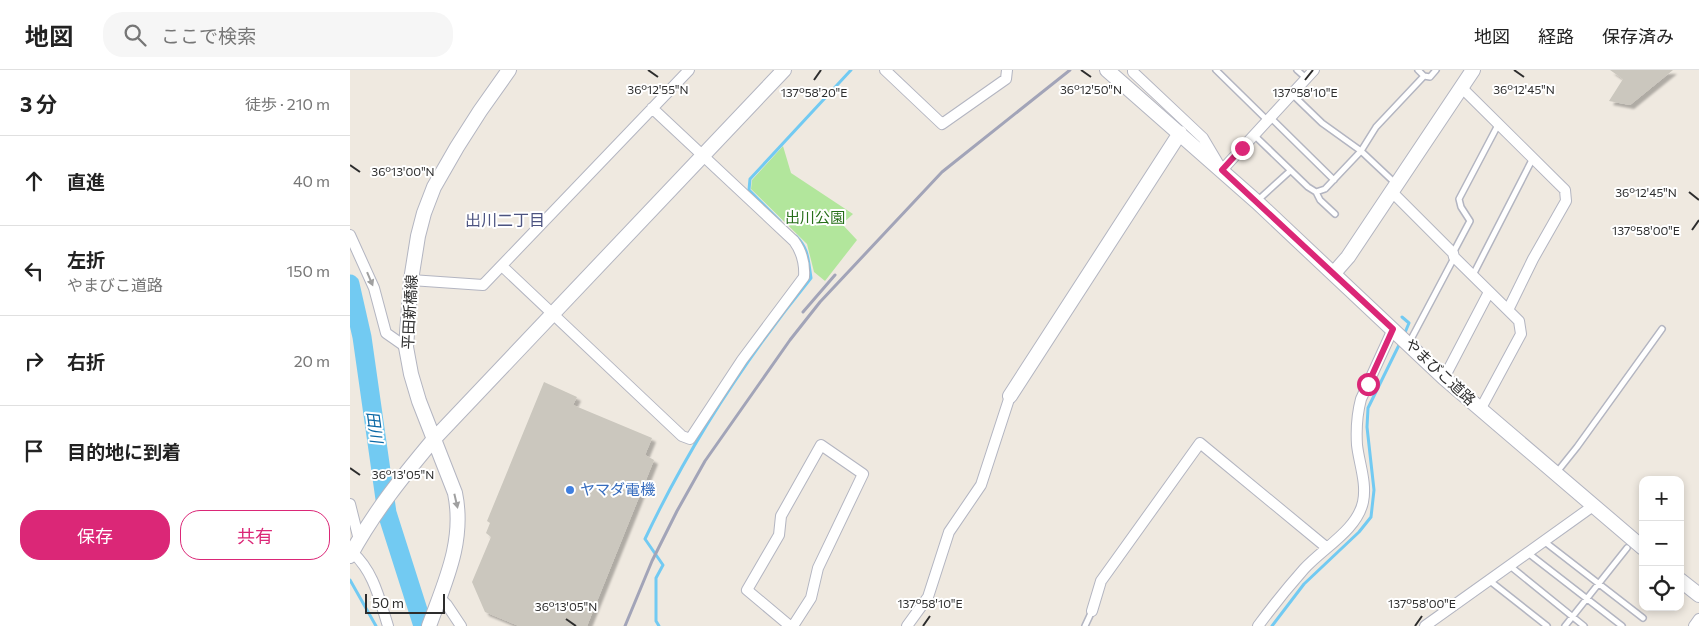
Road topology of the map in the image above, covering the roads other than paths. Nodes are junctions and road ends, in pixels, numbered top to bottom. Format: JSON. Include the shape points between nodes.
{"nodes":[{"id":1,"x":689,"y":70,"type":"edge"},
{"id":2,"x":784,"y":70,"type":"edge"},
{"id":3,"x":885,"y":70,"type":"edge"},
{"id":4,"x":1007,"y":70,"type":"edge"},
{"id":5,"x":1107,"y":70,"type":"edge"},
{"id":6,"x":1133,"y":70,"type":"edge"},
{"id":7,"x":1216,"y":70,"type":"edge"},
{"id":8,"x":1297,"y":70,"type":"edge"},
{"id":9,"x":1314,"y":70,"type":"edge"},
{"id":10,"x":1418,"y":70,"type":"edge"},
{"id":11,"x":1436,"y":70,"type":"edge"},
{"id":12,"x":1473,"y":70,"type":"edge"},
{"id":13,"x":505,"y":73,"type":"edge"},
{"id":14,"x":1424,"y":76,"type":"junction"},
{"id":15,"x":1306,"y":78,"type":"junction"},
{"id":16,"x":1462,"y":88,"type":"junction"},
{"id":17,"x":1292,"y":94,"type":"junction"},
{"id":18,"x":652,"y":108,"type":"junction"},
{"id":19,"x":1268,"y":118,"type":"junction"},
{"id":20,"x":1499,"y":124,"type":"junction"},
{"id":21,"x":1180,"y":133,"type":"junction"},
{"id":22,"x":1254,"y":135,"type":"junction"},
{"id":23,"x":1361,"y":151,"type":"junction"},
{"id":24,"x":702,"y":156,"type":"junction"},
{"id":25,"x":1533,"y":158,"type":"junction"},
{"id":26,"x":1222,"y":170,"type":"junction"},
{"id":27,"x":1290,"y":171,"type":"junction"},
{"id":28,"x":1334,"y":180,"type":"junction"},
{"id":29,"x":1395,"y":188,"type":"junction"},
{"id":30,"x":1316,"y":192,"type":"junction"},
{"id":31,"x":1257,"y":202,"type":"junction"},
{"id":32,"x":1335,"y":214,"type":"dead end"},
{"id":33,"x":350,"y":235,"type":"edge"},
{"id":34,"x":1454,"y":255,"type":"junction"},
{"id":35,"x":502,"y":266,"type":"junction"},
{"id":36,"x":1334,"y":273,"type":"junction"},
{"id":37,"x":1473,"y":275,"type":"junction"},
{"id":38,"x":411,"y":280,"type":"junction"},
{"id":39,"x":1489,"y":292,"type":"junction"},
{"id":40,"x":1508,"y":310,"type":"junction"},
{"id":41,"x":552,"y":314,"type":"junction"},
{"id":42,"x":1662,"y":329,"type":"dead end"},
{"id":43,"x":1402,"y":336,"type":"junction"},
{"id":44,"x":406,"y":347,"type":"junction"},
{"id":45,"x":1444,"y":378,"type":"junction"},
{"id":46,"x":1010,"y":396,"type":"joint"},
{"id":47,"x":1480,"y":410,"type":"junction"},
{"id":48,"x":434,"y":439,"type":"junction"},
{"id":49,"x":1555,"y":474,"type":"junction"},
{"id":50,"x":350,"y":504,"type":"edge"},
{"id":51,"x":1593,"y":506,"type":"junction"},
{"id":52,"x":1545,"y":542,"type":"junction"},
{"id":53,"x":1639,"y":545,"type":"edge"},
{"id":54,"x":355,"y":546,"type":"edge"},
{"id":55,"x":1326,"y":547,"type":"junction"},
{"id":56,"x":1627,"y":548,"type":"dead end"},
{"id":57,"x":1528,"y":554,"type":"junction"},
{"id":58,"x":1510,"y":566,"type":"junction"},
{"id":59,"x":1490,"y":581,"type":"junction"},
{"id":60,"x":1684,"y":583,"type":"edge"},
{"id":61,"x":1598,"y":584,"type":"junction"},
{"id":62,"x":1699,"y":596,"type":"edge"},
{"id":63,"x":1586,"y":599,"type":"junction"},
{"id":64,"x":438,"y":602,"type":"junction"},
{"id":65,"x":1092,"y":611,"type":"joint"},
{"id":66,"x":1573,"y":617,"type":"junction"},
{"id":67,"x":1643,"y":618,"type":"dead end"},
{"id":68,"x":1699,"y":619,"type":"edge"},
{"id":69,"x":388,"y":626,"type":"edge"},
{"id":70,"x":429,"y":626,"type":"edge"},
{"id":71,"x":460,"y":626,"type":"edge"},
{"id":72,"x":791,"y":626,"type":"edge"},
{"id":73,"x":907,"y":626,"type":"edge"},
{"id":74,"x":1085,"y":626,"type":"edge"},
{"id":75,"x":1258,"y":626,"type":"edge"},
{"id":76,"x":1425,"y":626,"type":"edge"},
{"id":77,"x":1547,"y":626,"type":"edge"},
{"id":78,"x":1565,"y":626,"type":"edge"},
{"id":79,"x":1584,"y":626,"type":"edge"},
{"id":80,"x":1622,"y":626,"type":"edge"},
{"id":81,"x":1694,"y":626,"type":"edge"}],
"edges":[{"from":1,"to":18,"type":"street"},
{"from":2,"to":24,"type":"street"},
{"from":3,"to":4,"type":"street","via":[[942,124],[1006,79]]},
{"from":5,"to":21,"type":"street","name":"やまびこ道路"},
{"from":6,"to":26,"type":"street","via":[[1203,138]]},
{"from":7,"to":19,"type":"lane"},
{"from":8,"to":15,"type":"lane"},
{"from":9,"to":15,"type":"street"},
{"from":10,"to":14,"type":"lane"},
{"from":11,"to":14,"type":"lane","via":[[1430,77]]},
{"from":12,"to":16,"type":"street"},
{"from":13,"to":38,"type":"street","name":"平田新橋線","via":[[434,187],[418,236]]},
{"from":14,"to":23,"type":"lane","via":[[1376,127]]},
{"from":15,"to":17,"type":"street"},
{"from":16,"to":20,"type":"street"},
{"from":16,"to":29,"type":"street"},
{"from":17,"to":19,"type":"street"},
{"from":17,"to":23,"type":"lane","via":[[1322,123]]},
{"from":18,"to":24,"type":"street"},
{"from":18,"to":35,"type":"street"},
{"from":19,"to":22,"type":"street"},
{"from":19,"to":28,"type":"lane"},
{"from":20,"to":25,"type":"street"},
{"from":20,"to":34,"type":"lane","via":[[1459,199],[1470,221]]},
{"from":21,"to":26,"type":"street","name":"やまびこ道路"},
{"from":21,"to":46,"type":"street"},
{"from":22,"to":26,"type":"street"},
{"from":22,"to":27,"type":"lane"},
{"from":23,"to":28,"type":"lane"},
{"from":23,"to":29,"type":"lane"},
{"from":24,"to":41,"type":"street"},
{"from":24,"to":41,"type":"street","via":[[794,241],[802,257],[804,277],[742,360],[690,438],[682,436]]},
{"from":25,"to":37,"type":"lane"},
{"from":25,"to":40,"type":"street","via":[[1565,190],[1566,201]]},
{"from":26,"to":31,"type":"street","name":"やまびこ道路"},
{"from":27,"to":30,"type":"lane"},
{"from":27,"to":31,"type":"lane"},
{"from":28,"to":30,"type":"lane"},
{"from":29,"to":34,"type":"street"},
{"from":29,"to":36,"type":"street"},
{"from":30,"to":32,"type":"lane"},
{"from":31,"to":36,"type":"street","name":"やまびこ道路"},
{"from":33,"to":44,"type":"street","one_way":true,"via":[[374,288],[386,333]]},
{"from":34,"to":37,"type":"street"},
{"from":34,"to":43,"type":"lane"},
{"from":35,"to":38,"type":"street","via":[[483,285]]},
{"from":35,"to":41,"type":"street"},
{"from":36,"to":43,"type":"street","name":"やまびこ道路"},
{"from":37,"to":39,"type":"street"},
{"from":38,"to":44,"type":"street","name":"平田新橋線"},
{"from":39,"to":40,"type":"street"},
{"from":39,"to":45,"type":"street"},
{"from":40,"to":47,"type":"street","via":[[1519,321],[1521,334]]},
{"from":41,"to":48,"type":"street"},
{"from":42,"to":49,"type":"lane"},
{"from":43,"to":45,"type":"street","name":"やまびこ道路"},
{"from":43,"to":55,"type":"street","via":[[1361,399],[1358,411],[1357,445],[1364,485],[1359,515]]},
{"from":44,"to":48,"type":"street","name":"平田新橋線","via":[[418,401]]},
{"from":45,"to":47,"type":"street","name":"やまびこ道路"},
{"from":46,"to":73,"type":"street","via":[[982,485],[949,532],[928,597]]},
{"from":47,"to":49,"type":"street","name":"やまびこ道路"},
{"from":48,"to":54,"type":"street","via":[[388,495]]},
{"from":48,"to":64,"type":"street","name":"平田新橋線","one_way":true,"via":[[458,509],[457,543]]},
{"from":49,"to":51,"type":"street","name":"やまびこ道路"},
{"from":50,"to":54,"type":"street"},
{"from":51,"to":52,"type":"street"},
{"from":51,"to":53,"type":"street","name":"やまびこ道路"},
{"from":52,"to":57,"type":"street"},
{"from":52,"to":61,"type":"lane"},
{"from":54,"to":69,"type":"street","via":[[370,571]]},
{"from":55,"to":65,"type":"street","via":[[1200,443],[1101,581]]},
{"from":55,"to":75,"type":"street"},
{"from":56,"to":61,"type":"lane"},
{"from":57,"to":58,"type":"street"},
{"from":57,"to":63,"type":"lane"},
{"from":58,"to":59,"type":"street"},
{"from":58,"to":66,"type":"lane"},
{"from":59,"to":76,"type":"street"},
{"from":59,"to":77,"type":"lane"},
{"from":60,"to":62,"type":"street"},
{"from":61,"to":63,"type":"lane"},
{"from":61,"to":67,"type":"lane"},
{"from":63,"to":66,"type":"lane"},
{"from":63,"to":80,"type":"lane"},
{"from":64,"to":70,"type":"street","name":"平田新橋線"},
{"from":64,"to":71,"type":"street","via":[[447,605]]},
{"from":65,"to":74,"type":"lane"},
{"from":66,"to":78,"type":"lane"},
{"from":66,"to":79,"type":"lane"},
{"from":68,"to":81,"type":"street"},
{"from":72,"to":72,"type":"street","via":[[747,590],[779,536],[781,516],[821,445],[863,474],[818,568],[811,598]]}]}
